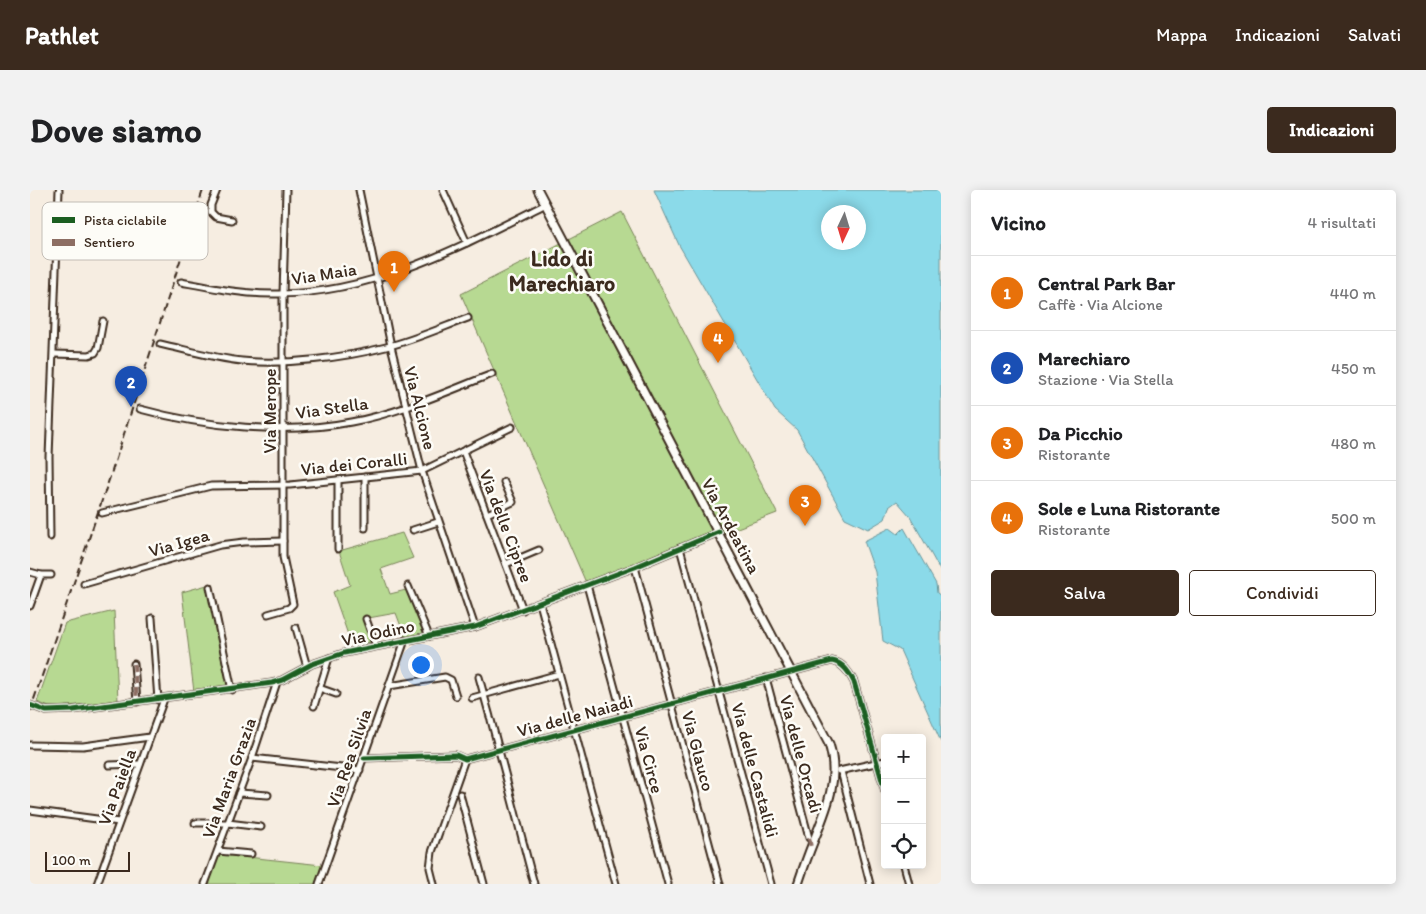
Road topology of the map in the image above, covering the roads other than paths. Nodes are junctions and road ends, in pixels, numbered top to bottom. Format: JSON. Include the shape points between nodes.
{"nodes":[{"id":1,"x":216,"y":190,"type":"edge"},
{"id":2,"x":286,"y":190,"type":"edge"},
{"id":3,"x":359,"y":190,"type":"edge"},
{"id":4,"x":442,"y":190,"type":"edge"},
{"id":5,"x":538,"y":190,"type":"edge"},
{"id":6,"x":546,"y":204,"type":"junction"},
{"id":7,"x":232,"y":220,"type":"dead end"},
{"id":8,"x":467,"y":243,"type":"junction"},
{"id":9,"x":57,"y":260,"type":"edge"},
{"id":10,"x":377,"y":278,"type":"junction"},
{"id":11,"x":181,"y":282,"type":"dead end"},
{"id":12,"x":283,"y":294,"type":"junction"},
{"id":13,"x":468,"y":318,"type":"dead end"},
{"id":14,"x":103,"y":321,"type":"dead end"},
{"id":15,"x":160,"y":344,"type":"dead end"},
{"id":16,"x":391,"y":346,"type":"junction"},
{"id":17,"x":54,"y":354,"type":"junction"},
{"id":18,"x":284,"y":361,"type":"junction"},
{"id":19,"x":492,"y":374,"type":"dead end"},
{"id":20,"x":405,"y":408,"type":"junction"},
{"id":21,"x":140,"y":409,"type":"dead end"},
{"id":22,"x":512,"y":427,"type":"dead end"},
{"id":23,"x":284,"y":428,"type":"junction"},
{"id":24,"x":463,"y":451,"type":"junction"},
{"id":25,"x":422,"y":471,"type":"junction"},
{"id":26,"x":365,"y":477,"type":"junction"},
{"id":27,"x":338,"y":480,"type":"junction"},
{"id":28,"x":504,"y":482,"type":"dead end"},
{"id":29,"x":283,"y":485,"type":"junction"},
{"id":30,"x":102,"y":512,"type":"dead end"},
{"id":31,"x":487,"y":514,"type":"junction"},
{"id":32,"x":438,"y":522,"type":"junction"},
{"id":33,"x":364,"y":528,"type":"dead end"},
{"id":34,"x":413,"y":530,"type":"dead end"},
{"id":35,"x":719,"y":532,"type":"junction"},
{"id":36,"x":50,"y":537,"type":"dead end"},
{"id":37,"x":283,"y":541,"type":"junction"},
{"id":38,"x":680,"y":548,"type":"junction"},
{"id":39,"x":338,"y":549,"type":"dead end"},
{"id":40,"x":539,"y":550,"type":"dead end"},
{"id":41,"x":506,"y":564,"type":"junction"},
{"id":42,"x":635,"y":567,"type":"junction"},
{"id":43,"x":30,"y":572,"type":"edge"},
{"id":44,"x":51,"y":574,"type":"dead end"},
{"id":45,"x":41,"y":575,"type":"junction"},
{"id":46,"x":84,"y":584,"type":"dead end"},
{"id":47,"x":587,"y":585,"type":"junction"},
{"id":48,"x":408,"y":586,"type":"dead end"},
{"id":49,"x":210,"y":587,"type":"dead end"},
{"id":50,"x":540,"y":603,"type":"junction"},
{"id":51,"x":30,"y":606,"type":"edge"},
{"id":52,"x":523,"y":610,"type":"junction"},
{"id":53,"x":268,"y":614,"type":"dead end"},
{"id":54,"x":152,"y":618,"type":"dead end"},
{"id":55,"x":366,"y":619,"type":"dead end"},
{"id":56,"x":475,"y":627,"type":"junction"},
{"id":57,"x":296,"y":628,"type":"dead end"},
{"id":58,"x":429,"y":636,"type":"junction"},
{"id":59,"x":405,"y":640,"type":"junction"},
{"id":60,"x":376,"y":646,"type":"junction"},
{"id":61,"x":329,"y":658,"type":"junction"},
{"id":62,"x":134,"y":664,"type":"dead end"},
{"id":63,"x":307,"y":667,"type":"junction"},
{"id":64,"x":792,"y":672,"type":"junction"},
{"id":65,"x":559,"y":674,"type":"junction"},
{"id":66,"x":480,"y":677,"type":"dead end"},
{"id":67,"x":766,"y":678,"type":"junction"},
{"id":68,"x":277,"y":682,"type":"junction"},
{"id":69,"x":389,"y":686,"type":"junction"},
{"id":70,"x":320,"y":688,"type":"junction"},
{"id":71,"x":232,"y":690,"type":"junction"},
{"id":72,"x":720,"y":691,"type":"junction"},
{"id":73,"x":336,"y":694,"type":"dead end"},
{"id":74,"x":484,"y":694,"type":"junction"},
{"id":75,"x":456,"y":696,"type":"dead end"},
{"id":76,"x":472,"y":698,"type":"dead end"},
{"id":77,"x":161,"y":699,"type":"junction"},
{"id":78,"x":137,"y":702,"type":"junction"},
{"id":79,"x":672,"y":704,"type":"junction"},
{"id":80,"x":31,"y":705,"type":"edge"},
{"id":81,"x":314,"y":706,"type":"dead end"},
{"id":82,"x":624,"y":717,"type":"junction"},
{"id":83,"x":575,"y":729,"type":"junction"},
{"id":84,"x":150,"y":736,"type":"junction"},
{"id":85,"x":30,"y":745,"type":"edge"},
{"id":86,"x":499,"y":750,"type":"junction"},
{"id":87,"x":252,"y":758,"type":"junction"},
{"id":88,"x":364,"y":758,"type":"junction"},
{"id":89,"x":465,"y":759,"type":"junction"},
{"id":90,"x":877,"y":762,"type":"junction"},
{"id":91,"x":881,"y":762,"type":"edge"},
{"id":92,"x":140,"y":764,"type":"junction"},
{"id":93,"x":109,"y":765,"type":"dead end"},
{"id":94,"x":360,"y":770,"type":"junction"},
{"id":95,"x":837,"y":770,"type":"junction"},
{"id":96,"x":882,"y":779,"type":"edge"},
{"id":97,"x":239,"y":793,"type":"junction"},
{"id":98,"x":460,"y":794,"type":"dead end"},
{"id":99,"x":268,"y":795,"type":"dead end"},
{"id":100,"x":30,"y":810,"type":"edge"},
{"id":101,"x":119,"y":822,"type":"junction"},
{"id":102,"x":195,"y":822,"type":"dead end"},
{"id":103,"x":228,"y":823,"type":"junction"},
{"id":104,"x":261,"y":827,"type":"dead end"},
{"id":105,"x":809,"y":838,"type":"dead end"},
{"id":106,"x":218,"y":851,"type":"junction"},
{"id":107,"x":251,"y":854,"type":"dead end"},
{"id":108,"x":905,"y":869,"type":"edge"},
{"id":109,"x":97,"y":884,"type":"edge"},
{"id":110,"x":205,"y":884,"type":"edge"},
{"id":111,"x":318,"y":884,"type":"edge"},
{"id":112,"x":434,"y":884,"type":"edge"},
{"id":113,"x":484,"y":884,"type":"edge"},
{"id":114,"x":534,"y":884,"type":"edge"},
{"id":115,"x":616,"y":884,"type":"edge"},
{"id":116,"x":668,"y":884,"type":"edge"},
{"id":117,"x":720,"y":884,"type":"edge"},
{"id":118,"x":770,"y":884,"type":"edge"},
{"id":119,"x":798,"y":884,"type":"edge"},
{"id":120,"x":870,"y":884,"type":"edge"},
{"id":121,"x":909,"y":884,"type":"edge"}],
"edges":[{"from":1,"to":7,"type":"street","via":[[211,212]]},
{"from":2,"to":12,"type":"street","name":"Via Merope"},
{"from":3,"to":10,"type":"street","name":"Via Alcione"},
{"from":4,"to":8,"type":"street"},
{"from":5,"to":6,"type":"main road","name":"Via Ardeatina"},
{"from":6,"to":8,"type":"street","name":"Via Maia"},
{"from":6,"to":35,"type":"main road","name":"Via Ardeatina"},
{"from":8,"to":10,"type":"street","name":"Via Maia"},
{"from":9,"to":17,"type":"street"},
{"from":10,"to":12,"type":"street","name":"Via Maia","via":[[330,289]]},
{"from":10,"to":16,"type":"street","name":"Via Alcione"},
{"from":11,"to":12,"type":"street","name":"Via Maia","via":[[226,290]]},
{"from":12,"to":18,"type":"street","name":"Via Merope"},
{"from":13,"to":16,"type":"street"},
{"from":14,"to":17,"type":"street","via":[[95,353]]},
{"from":15,"to":18,"type":"street","via":[[228,359]]},
{"from":16,"to":18,"type":"street","via":[[346,355]]},
{"from":16,"to":20,"type":"street","name":"Via Alcione"},
{"from":17,"to":36,"type":"street","via":[[49,457]]},
{"from":18,"to":23,"type":"street","name":"Via Merope"},
{"from":19,"to":20,"type":"street","name":"Via Stella"},
{"from":20,"to":23,"type":"street","name":"Via Stella","via":[[352,422]]},
{"from":20,"to":25,"type":"street","name":"Via Alcione"},
{"from":21,"to":23,"type":"street","name":"Via Stella","via":[[206,423]]},
{"from":22,"to":24,"type":"street","name":"Via dei Coralli"},
{"from":23,"to":29,"type":"street","name":"Via Merope"},
{"from":24,"to":25,"type":"street","name":"Via dei Coralli"},
{"from":24,"to":31,"type":"street","name":"Via delle Cipree"},
{"from":25,"to":26,"type":"street","name":"Via dei Coralli"},
{"from":25,"to":32,"type":"street","name":"Via Alcione"},
{"from":26,"to":27,"type":"street","name":"Via dei Coralli"},
{"from":26,"to":33,"type":"street"},
{"from":27,"to":29,"type":"street","name":"Via dei Coralli"},
{"from":27,"to":39,"type":"street"},
{"from":28,"to":31,"type":"street","via":[[512,502]]},
{"from":29,"to":30,"type":"street","name":"Via dei Coralli","via":[[211,486]]},
{"from":29,"to":37,"type":"street","name":"Via Merope"},
{"from":31,"to":41,"type":"street","name":"Via delle Cipree"},
{"from":32,"to":34,"type":"street"},
{"from":32,"to":56,"type":"street","name":"Via Alcione"},
{"from":35,"to":38,"type":"street","name":"Via Odino"},
{"from":35,"to":64,"type":"main road","name":"Via Ardeatina"},
{"from":37,"to":46,"type":"street","name":"Via Igea","via":[[220,545]]},
{"from":37,"to":53,"type":"street","name":"Via Merope","via":[[292,604],[289,608]]},
{"from":38,"to":42,"type":"street","name":"Via Odino"},
{"from":38,"to":72,"type":"street","name":"Via delle Castalidi"},
{"from":40,"to":41,"type":"street"},
{"from":41,"to":52,"type":"street","name":"Via delle Cipree"},
{"from":42,"to":47,"type":"street","name":"Via Odino"},
{"from":42,"to":79,"type":"street","name":"Via Glauco"},
{"from":43,"to":45,"type":"street"},
{"from":44,"to":45,"type":"street"},
{"from":45,"to":51,"type":"street"},
{"from":47,"to":50,"type":"street","name":"Via Odino"},
{"from":47,"to":82,"type":"street","name":"Via Circe"},
{"from":48,"to":58,"type":"street","name":"Via Odino"},
{"from":49,"to":71,"type":"street"},
{"from":50,"to":52,"type":"street","name":"Via Odino"},
{"from":50,"to":65,"type":"street"},
{"from":52,"to":56,"type":"street","name":"Via Odino"},
{"from":54,"to":77,"type":"street"},
{"from":55,"to":60,"type":"street"},
{"from":56,"to":58,"type":"street","name":"Via Odino"},
{"from":57,"to":63,"type":"street"},
{"from":58,"to":59,"type":"street","name":"Via Odino"},
{"from":59,"to":60,"type":"street","name":"Via Odino"},
{"from":59,"to":69,"type":"street","name":"Via Rea Silvia"},
{"from":60,"to":61,"type":"street","name":"Via Odino"},
{"from":61,"to":63,"type":"street","name":"Via Odino"},
{"from":61,"to":70,"type":"street"},
{"from":62,"to":78,"type":"street"},
{"from":63,"to":68,"type":"street","name":"Via Odino"},
{"from":64,"to":67,"type":"street","name":"Via delle Naiadi"},
{"from":64,"to":90,"type":"street","name":"Via delle Naiadi","via":[[830,662],[845,667],[856,685]]},
{"from":64,"to":95,"type":"main road","name":"Via Ardeatina","via":[[827,739]]},
{"from":65,"to":74,"type":"street"},
{"from":65,"to":83,"type":"street"},
{"from":66,"to":74,"type":"street"},
{"from":67,"to":72,"type":"street","name":"Via delle Naiadi"},
{"from":67,"to":105,"type":"street","name":"Via delle Orcadi"},
{"from":68,"to":71,"type":"street","name":"Via Odino"},
{"from":68,"to":87,"type":"street","name":"Via Maria Grazia"},
{"from":69,"to":75,"type":"street","via":[[446,677],[451,680]]},
{"from":69,"to":88,"type":"street","name":"Via Rea Silvia"},
{"from":70,"to":73,"type":"street"},
{"from":70,"to":81,"type":"street"},
{"from":71,"to":77,"type":"street","name":"Via Odino"},
{"from":72,"to":79,"type":"street","name":"Via delle Naiadi"},
{"from":72,"to":118,"type":"street","name":"Via delle Castalidi"},
{"from":74,"to":76,"type":"street"},
{"from":74,"to":86,"type":"street"},
{"from":77,"to":78,"type":"street","name":"Via Odino"},
{"from":77,"to":84,"type":"street","name":"Via Paiella"},
{"from":78,"to":80,"type":"street","name":"Via Odino","via":[[56,712]]},
{"from":79,"to":82,"type":"street","name":"Via delle Naiadi"},
{"from":79,"to":117,"type":"street","name":"Via Glauco"},
{"from":82,"to":83,"type":"street","name":"Via delle Naiadi"},
{"from":82,"to":116,"type":"street","name":"Via Circe"},
{"from":83,"to":86,"type":"street","name":"Via delle Naiadi"},
{"from":83,"to":115,"type":"street"},
{"from":84,"to":85,"type":"street","via":[[83,746]]},
{"from":84,"to":92,"type":"street","name":"Via Paiella"},
{"from":86,"to":89,"type":"street","name":"Via delle Naiadi"},
{"from":86,"to":114,"type":"street"},
{"from":87,"to":94,"type":"street"},
{"from":87,"to":97,"type":"street","name":"Via Maria Grazia"},
{"from":88,"to":89,"type":"street","name":"Via delle Naiadi","via":[[456,755]]},
{"from":88,"to":94,"type":"street","name":"Via Rea Silvia"},
{"from":89,"to":112,"type":"street","via":[[432,852],[430,868]]},
{"from":90,"to":91,"type":"street"},
{"from":90,"to":95,"type":"street"},
{"from":90,"to":96,"type":"street","name":"Via delle Naiadi"},
{"from":92,"to":93,"type":"street"},
{"from":92,"to":101,"type":"street","name":"Via Paiella"},
{"from":94,"to":111,"type":"street","name":"Via Rea Silvia"},
{"from":95,"to":119,"type":"main road","name":"Via Ardeatina","via":[[830,799]]},
{"from":95,"to":120,"type":"street"},
{"from":97,"to":99,"type":"street"},
{"from":97,"to":103,"type":"street","name":"Via Maria Grazia"},
{"from":98,"to":113,"type":"street"},
{"from":100,"to":101,"type":"street"},
{"from":101,"to":109,"type":"street","name":"Via Paiella"},
{"from":102,"to":103,"type":"street"},
{"from":103,"to":104,"type":"street"},
{"from":103,"to":106,"type":"street","name":"Via Maria Grazia"},
{"from":106,"to":107,"type":"street"},
{"from":106,"to":110,"type":"street","name":"Via Maria Grazia"},
{"from":108,"to":121,"type":"street"}]}
